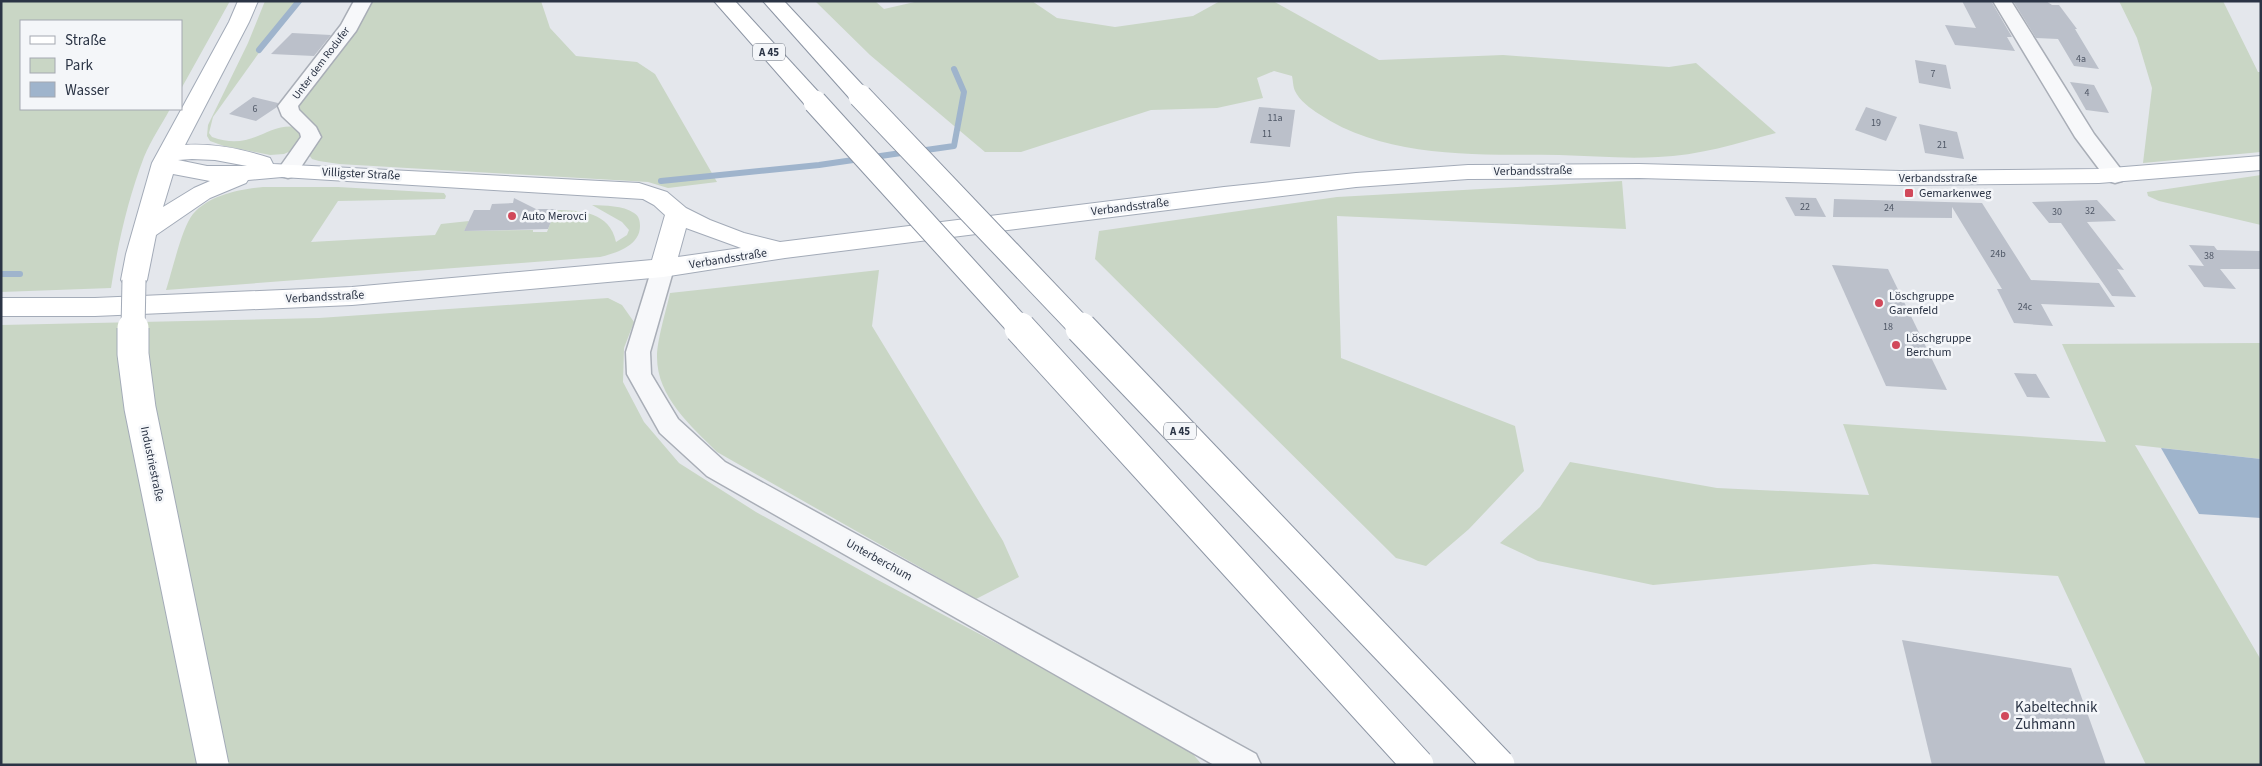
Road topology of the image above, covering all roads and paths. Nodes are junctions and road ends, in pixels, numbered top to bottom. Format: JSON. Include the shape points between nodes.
{"nodes":[{"id":1,"x":248,"y":1,"type":"edge"},
{"id":2,"x":363,"y":1,"type":"edge"},
{"id":3,"x":724,"y":1,"type":"edge"},
{"id":4,"x":773,"y":1,"type":"edge"},
{"id":5,"x":2002,"y":1,"type":"edge"},
{"id":6,"x":166,"y":159,"type":"junction"},
{"id":7,"x":2261,"y":163,"type":"edge"},
{"id":8,"x":285,"y":171,"type":"junction"},
{"id":9,"x":248,"y":174,"type":"junction"},
{"id":10,"x":2115,"y":176,"type":"junction"},
{"id":11,"x":677,"y":214,"type":"junction"},
{"id":12,"x":144,"y":231,"type":"junction"},
{"id":13,"x":785,"y":250,"type":"junction"},
{"id":14,"x":663,"y":268,"type":"junction"},
{"id":15,"x":1,"y":307,"type":"edge"},
{"id":16,"x":213,"y":765,"type":"edge"},
{"id":17,"x":1245,"y":765,"type":"edge"},
{"id":18,"x":1418,"y":765,"type":"edge"},
{"id":19,"x":1499,"y":765,"type":"edge"}],
"edges":[{"from":1,"to":6,"type":"main road"},
{"from":2,"to":8,"type":"street","name":"Unter dem Rodufer","via":[[349,27],[288,106],[289,112],[311,137]]},
{"from":3,"to":18,"type":"main road","number":"A 45","bridge":true},
{"from":4,"to":19,"type":"main road","number":"A 45","bridge":true},
{"from":5,"to":10,"type":"street","via":[[2085,137]]},
{"from":6,"to":8,"type":"main road","via":[[204,151],[241,157]]},
{"from":6,"to":9,"type":"main road","name":"Villigster Straße","via":[[180,170]]},
{"from":6,"to":12,"type":"main road","name":"Industriestraße"},
{"from":7,"to":10,"type":"main road","name":"Verbandsstraße"},
{"from":8,"to":9,"type":"main road","name":"Villigster Straße"},
{"from":8,"to":11,"type":"main road","name":"Villigster Straße","via":[[634,190],[653,193]]},
{"from":9,"to":12,"type":"main road","via":[[202,193]]},
{"from":10,"to":13,"type":"main road","name":"Verbandsstraße","via":[[1900,178],[1629,171],[1468,172],[1356,180],[1224,195]]},
{"from":11,"to":13,"type":"main road","name":"Villigster Straße","via":[[729,237]]},
{"from":11,"to":14,"type":"main road"},
{"from":12,"to":16,"type":"main road","name":"Industriestraße","bridge":true,"via":[[134,280],[133,354],[140,408]]},
{"from":13,"to":14,"type":"main road","name":"Verbandsstraße"},
{"from":14,"to":15,"type":"main road","name":"Verbandsstraße","via":[[352,296],[95,307]]},
{"from":14,"to":17,"type":"street","name":"Unterberchum","via":[[638,352],[639,374],[669,426],[716,468]]}]}
